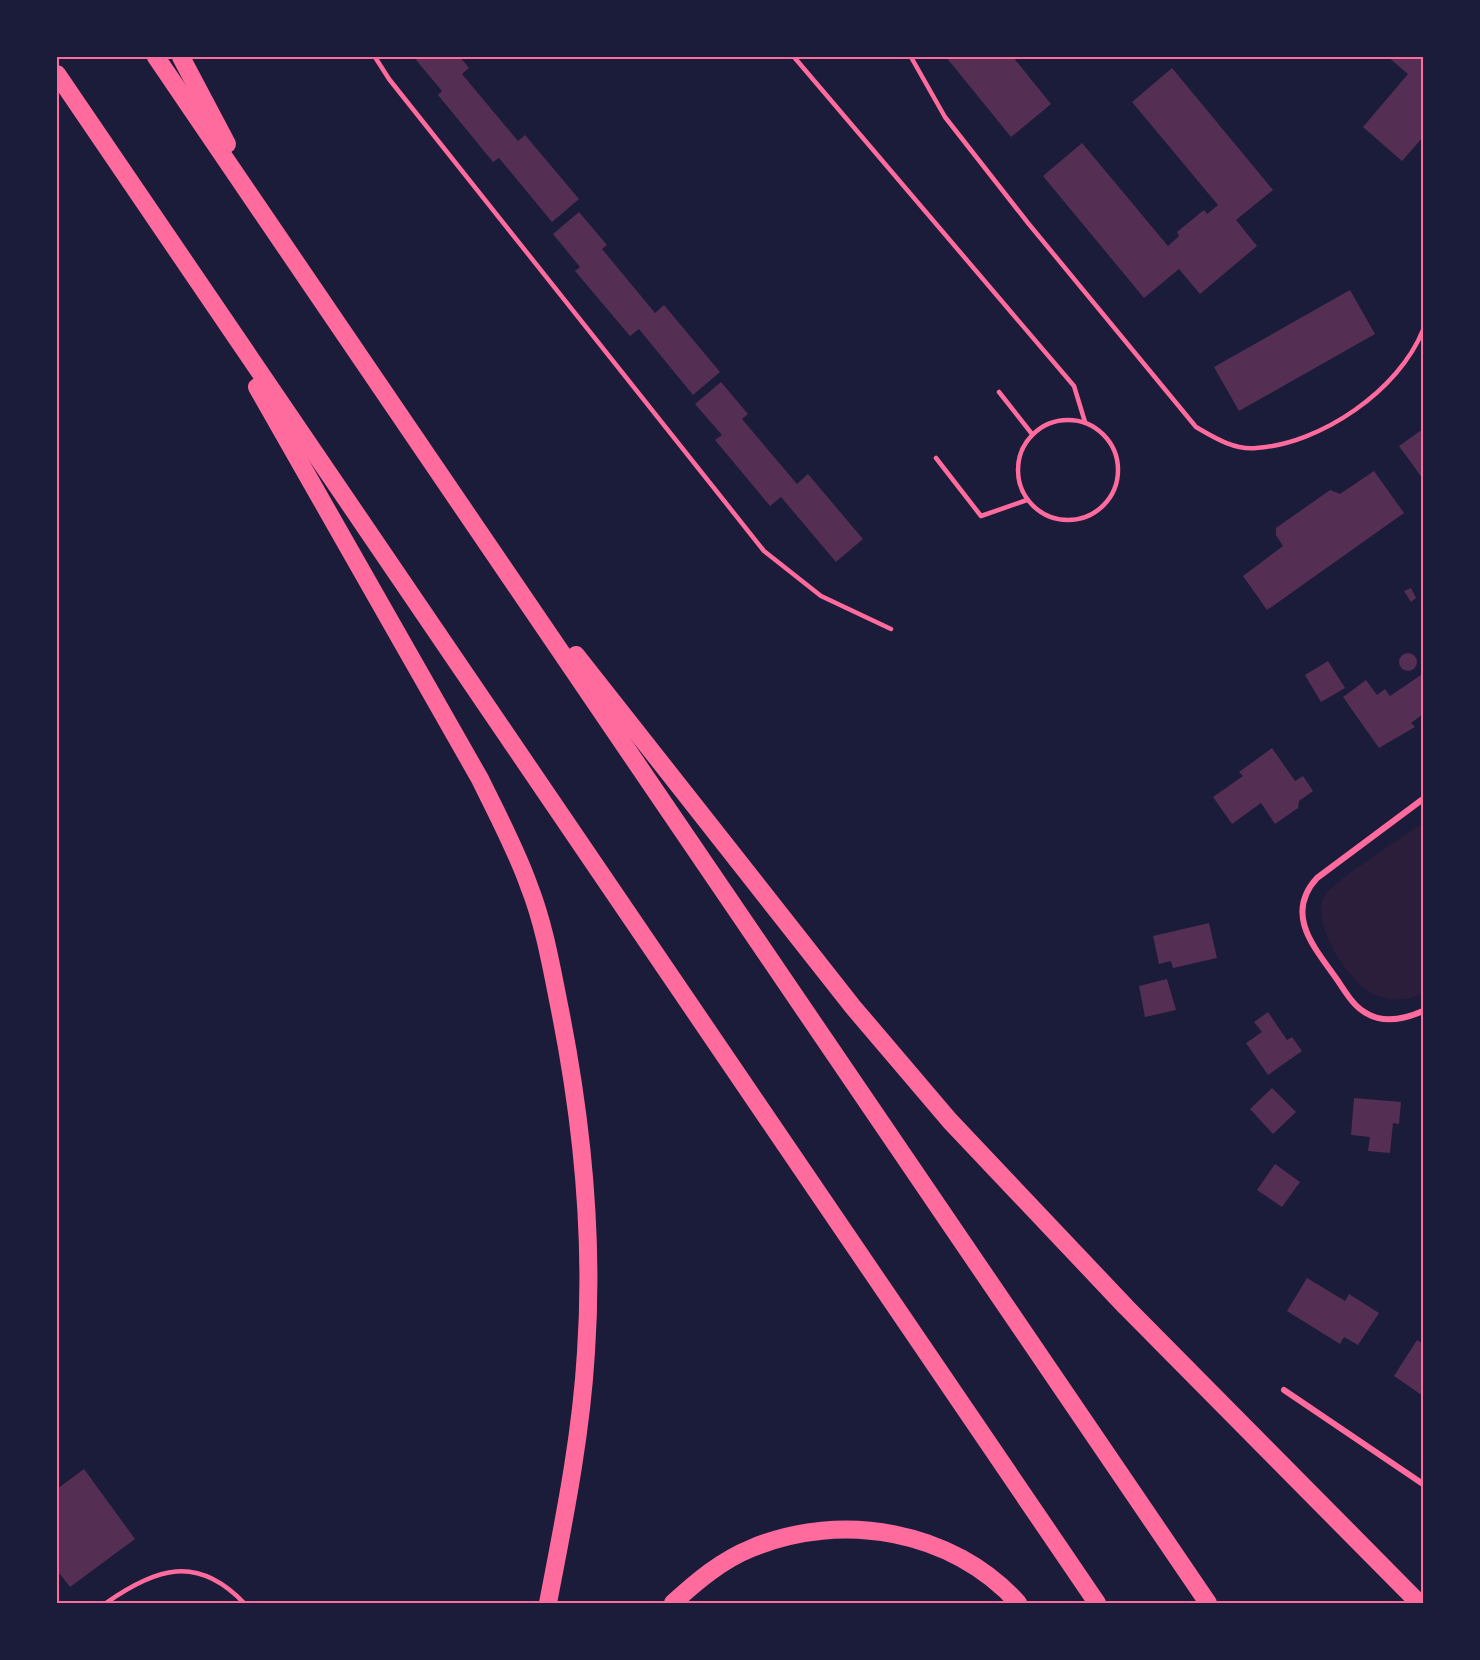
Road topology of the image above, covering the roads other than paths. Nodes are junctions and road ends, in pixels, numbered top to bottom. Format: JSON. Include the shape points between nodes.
{"nodes":[{"id":1,"x":156,"y":57,"type":"edge"},
{"id":2,"x":181,"y":57,"type":"edge"},
{"id":3,"x":375,"y":57,"type":"edge"},
{"id":4,"x":794,"y":57,"type":"edge"},
{"id":5,"x":911,"y":57,"type":"edge"},
{"id":6,"x":59,"y":78,"type":"edge"},
{"id":7,"x":273,"y":230,"type":"junction"},
{"id":8,"x":189,"y":268,"type":"junction"},
{"id":9,"x":1423,"y":330,"type":"edge"},
{"id":10,"x":999,"y":392,"type":"dead end"},
{"id":11,"x":1085,"y":422,"type":"junction"},
{"id":12,"x":1032,"y":434,"type":"junction"},
{"id":13,"x":936,"y":458,"type":"dead end"},
{"id":14,"x":1027,"y":500,"type":"junction"},
{"id":15,"x":478,"y":531,"type":"junction"},
{"id":16,"x":891,"y":629,"type":"dead end"},
{"id":17,"x":1423,"y":799,"type":"edge"},
{"id":18,"x":1423,"y":1011,"type":"edge"},
{"id":19,"x":1284,"y":1389,"type":"dead end"},
{"id":20,"x":1423,"y":1484,"type":"edge"},
{"id":21,"x":106,"y":1603,"type":"edge"},
{"id":22,"x":244,"y":1603,"type":"edge"},
{"id":23,"x":548,"y":1603,"type":"edge"},
{"id":24,"x":673,"y":1603,"type":"edge"},
{"id":25,"x":1018,"y":1603,"type":"edge"},
{"id":26,"x":1097,"y":1603,"type":"edge"},
{"id":27,"x":1208,"y":1603,"type":"edge"},
{"id":28,"x":1419,"y":1603,"type":"edge"}],
"edges":[{"from":1,"to":7,"type":"highway"},
{"from":2,"to":7,"type":"highway"},
{"from":3,"to":16,"type":"lane","via":[[764,551],[821,596]]},
{"from":4,"to":11,"type":"lane","via":[[1074,386]]},
{"from":5,"to":9,"type":"lane","via":[[945,117],[1028,223],[1196,427],[1224,443],[1254,448],[1286,443],[1321,429],[1364,404],[1395,377]]},
{"from":6,"to":8,"type":"highway"},
{"from":7,"to":15,"type":"highway"},
{"from":8,"to":23,"type":"highway","via":[[480,779],[511,841],[543,930],[577,1101],[588,1226],[589,1289],[572,1479]]},
{"from":8,"to":26,"type":"highway"},
{"from":10,"to":12,"type":"lane"},
{"from":11,"to":12,"type":"lane","via":[[1053,421]]},
{"from":11,"to":14,"type":"lane","via":[[1112,444],[1118,461],[1112,495],[1086,518],[1069,521],[1053,519]]},
{"from":12,"to":14,"type":"lane","via":[[1020,454],[1017,470]]},
{"from":13,"to":14,"type":"lane","via":[[981,516]]},
{"from":15,"to":27,"type":"highway"},
{"from":15,"to":28,"type":"highway","via":[[853,1007],[929,1097],[1126,1307]]},
{"from":17,"to":18,"type":"street","via":[[1317,878],[1305,894],[1302,914],[1315,948],[1360,1009],[1387,1019]]},
{"from":19,"to":20,"type":"street"},
{"from":21,"to":22,"type":"lane","via":[[134,1584],[169,1570],[207,1575]]},
{"from":24,"to":25,"type":"highway","via":[[721,1564],[751,1548],[820,1530],[859,1529],[933,1545],[988,1575]]}]}
